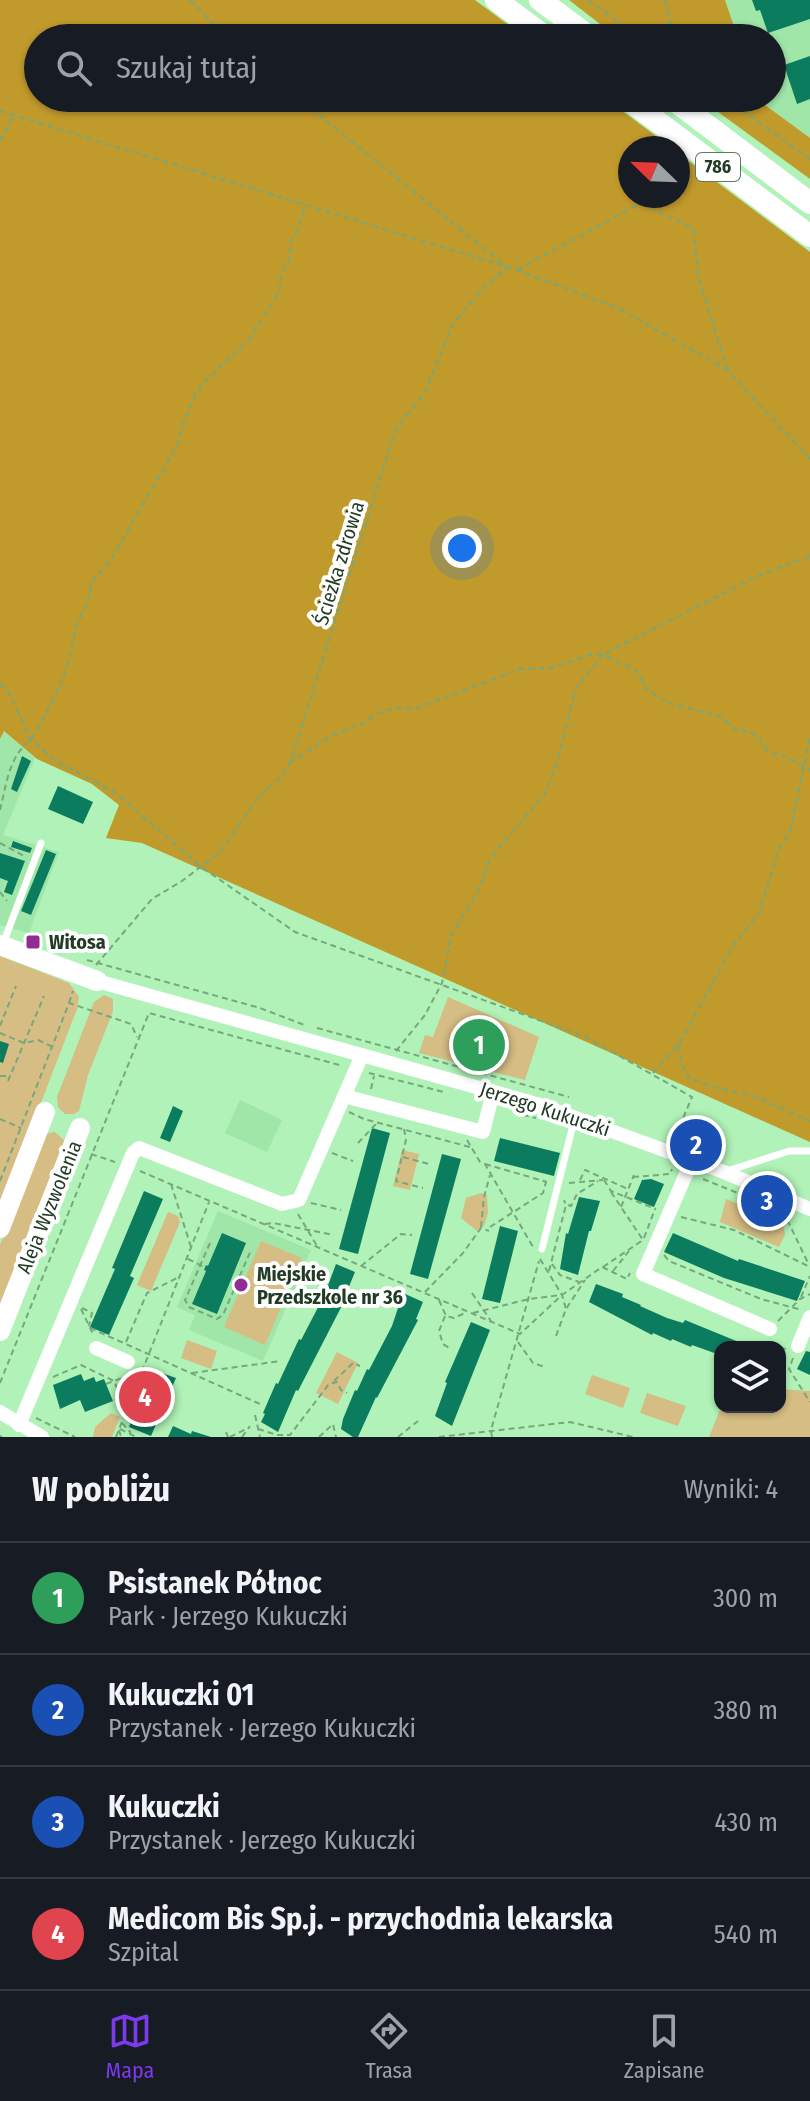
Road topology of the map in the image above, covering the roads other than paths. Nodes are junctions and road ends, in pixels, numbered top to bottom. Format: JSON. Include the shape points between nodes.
{"nodes":[{"id":1,"x":496,"y":0,"type":"edge"},
{"id":2,"x":540,"y":0,"type":"edge"},
{"id":3,"x":528,"y":24,"type":"edge"},
{"id":4,"x":572,"y":24,"type":"edge"},
{"id":5,"x":645,"y":112,"type":"edge"},
{"id":6,"x":690,"y":112,"type":"edge"},
{"id":7,"x":810,"y":203,"type":"edge"},
{"id":8,"x":810,"y":236,"type":"edge"},
{"id":9,"x":41,"y":843,"type":"dead end"},
{"id":10,"x":1,"y":945,"type":"edge"},
{"id":11,"x":98,"y":972,"type":"joint"},
{"id":12,"x":362,"y":1055,"type":"junction"},
{"id":13,"x":493,"y":1092,"type":"junction"},
{"id":14,"x":342,"y":1102,"type":"junction"},
{"id":15,"x":45,"y":1112,"type":"dead end"},
{"id":16,"x":575,"y":1117,"type":"junction"},
{"id":17,"x":81,"y":1143,"type":"road end"},
{"id":18,"x":810,"y":1151,"type":"edge"},
{"id":19,"x":690,"y":1166,"type":"junction"},
{"id":20,"x":724,"y":1172,"type":"junction"},
{"id":21,"x":810,"y":1209,"type":"edge"},
{"id":22,"x":0,"y":1228,"type":"edge"},
{"id":23,"x":542,"y":1249,"type":"road end"},
{"id":24,"x":810,"y":1315,"type":"edge"},
{"id":25,"x":0,"y":1331,"type":"edge"},
{"id":26,"x":774,"y":1336,"type":"road end"},
{"id":27,"x":798,"y":1346,"type":"road end"},
{"id":28,"x":96,"y":1348,"type":"dead end"},
{"id":29,"x":128,"y":1362,"type":"dead end"},
{"id":30,"x":0,"y":1412,"type":"edge"},
{"id":31,"x":22,"y":1418,"type":"junction"},
{"id":32,"x":0,"y":1421,"type":"edge"},
{"id":33,"x":42,"y":1437,"type":"edge"}],
"edges":[{"from":1,"to":3,"type":"main road"},
{"from":2,"to":4,"type":"main road"},
{"from":5,"to":8,"type":"main road","number":"786"},
{"from":6,"to":7,"type":"main road","number":"786"},
{"from":9,"to":10,"type":"lane"},
{"from":10,"to":11,"type":"street"},
{"from":11,"to":12,"type":"street","name":"Jerzego Kukuczki","via":[[134,992]]},
{"from":12,"to":13,"type":"street","name":"Jerzego Kukuczki","via":[[394,1056]]},
{"from":12,"to":14,"type":"street"},
{"from":13,"to":14,"type":"street","via":[[483,1132],[368,1102]]},
{"from":13,"to":16,"type":"street","name":"Jerzego Kukuczki"},
{"from":14,"to":31,"type":"street","via":[[295,1201],[282,1204],[139,1148],[133,1153]]},
{"from":15,"to":22,"type":"street","name":"Aleja Wyzwolenia","via":[[29,1131]]},
{"from":16,"to":19,"type":"street","name":"Jerzego Kukuczki","via":[[669,1152]]},
{"from":16,"to":23,"type":"lane"},
{"from":17,"to":25,"type":"street","name":"Aleja Wyzwolenia"},
{"from":18,"to":20,"type":"lane","via":[[789,1151]]},
{"from":19,"to":20,"type":"street","name":"Jerzego Kukuczki"},
{"from":19,"to":26,"type":"street","via":[[643,1274]]},
{"from":20,"to":21,"type":"street","name":"Jerzego Kukuczki"},
{"from":24,"to":27,"type":"street"},
{"from":28,"to":29,"type":"street"},
{"from":30,"to":31,"type":"street"},
{"from":31,"to":32,"type":"street"},
{"from":31,"to":33,"type":"street"}]}
